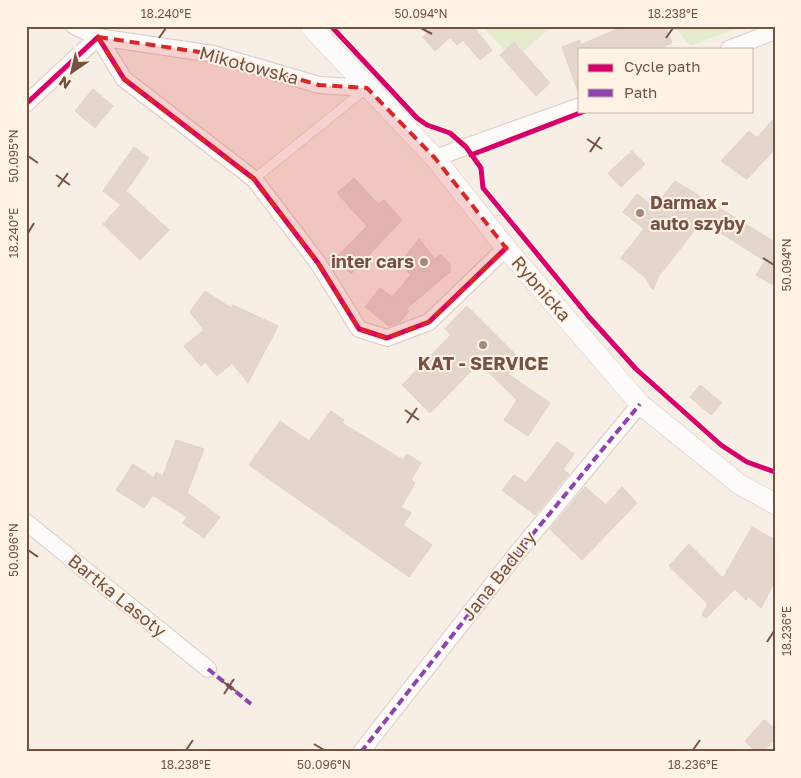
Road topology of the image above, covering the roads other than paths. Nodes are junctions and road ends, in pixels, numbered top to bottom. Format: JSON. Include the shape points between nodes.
{"nodes":[{"id":1,"x":74,"y":26,"type":"edge"},
{"id":2,"x":310,"y":26,"type":"edge"},
{"id":3,"x":775,"y":31,"type":"edge"},
{"id":4,"x":98,"y":37,"type":"junction"},
{"id":5,"x":732,"y":48,"type":"edge"},
{"id":6,"x":367,"y":88,"type":"junction"},
{"id":7,"x":26,"y":104,"type":"edge"},
{"id":8,"x":578,"y":107,"type":"edge"},
{"id":9,"x":435,"y":158,"type":"junction"},
{"id":10,"x":254,"y":179,"type":"junction"},
{"id":11,"x":506,"y":248,"type":"junction"},
{"id":12,"x":640,"y":404,"type":"junction"},
{"id":13,"x":775,"y":504,"type":"edge"},
{"id":14,"x":26,"y":522,"type":"edge"},
{"id":15,"x":208,"y":669,"type":"dead end"},
{"id":16,"x":361,"y":752,"type":"edge"}],
"edges":[{"from":1,"to":4,"type":"street","name":"Mikołowska"},
{"from":2,"to":6,"type":"street","name":"Rybnicka"},
{"from":3,"to":5,"type":"street"},
{"from":4,"to":6,"type":"street","name":"Mikołowska","via":[[214,54],[319,85]]},
{"from":4,"to":7,"type":"street"},
{"from":4,"to":10,"type":"street","via":[[124,79]]},
{"from":6,"to":9,"type":"street","name":"Rybnicka"},
{"from":6,"to":10,"type":"lane"},
{"from":8,"to":9,"type":"street"},
{"from":9,"to":11,"type":"street","name":"Rybnicka"},
{"from":10,"to":11,"type":"street","via":[[318,263],[359,329],[387,338],[429,322]]},
{"from":11,"to":12,"type":"street","name":"Rybnicka"},
{"from":12,"to":13,"type":"street","name":"Rybnicka","via":[[739,484]]},
{"from":12,"to":16,"type":"street","name":"Jana Badury","via":[[513,558]]},
{"from":14,"to":15,"type":"street","name":"Bartka Lasoty"}]}
